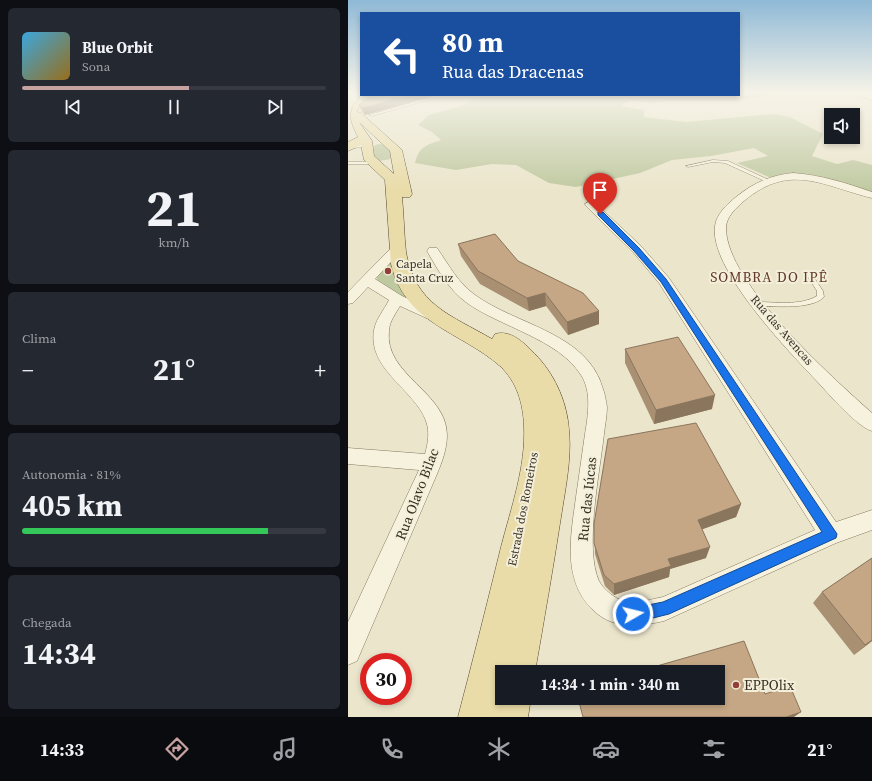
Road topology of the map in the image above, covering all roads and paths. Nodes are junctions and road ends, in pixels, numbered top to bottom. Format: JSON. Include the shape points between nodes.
{"nodes":[{"id":1,"x":356,"y":125,"type":"edge"},
{"id":2,"x":362,"y":125,"type":"edge"},
{"id":3,"x":365,"y":125,"type":"edge"},
{"id":4,"x":368,"y":137,"type":"junction"},
{"id":5,"x":348,"y":148,"type":"edge"},
{"id":6,"x":394,"y":151,"type":"junction"},
{"id":7,"x":348,"y":163,"type":"edge"},
{"id":8,"x":374,"y":163,"type":"junction"},
{"id":9,"x":688,"y":166,"type":"dead end"},
{"id":10,"x":769,"y":181,"type":"junction"},
{"id":11,"x":872,"y":195,"type":"edge"},
{"id":12,"x":590,"y":204,"type":"dead end"},
{"id":13,"x":399,"y":247,"type":"junction"},
{"id":14,"x":433,"y":251,"type":"dead end"},
{"id":15,"x":809,"y":274,"type":"dead end"},
{"id":16,"x":367,"y":280,"type":"junction"},
{"id":17,"x":397,"y":299,"type":"junction"},
{"id":18,"x":348,"y":300,"type":"edge"},
{"id":19,"x":758,"y":304,"type":"junction"},
{"id":20,"x":442,"y":319,"type":"junction"},
{"id":21,"x":872,"y":424,"type":"edge"},
{"id":22,"x":348,"y":456,"type":"edge"},
{"id":23,"x":431,"y":463,"type":"junction"},
{"id":24,"x":872,"y":520,"type":"edge"},
{"id":25,"x":831,"y":534,"type":"junction"},
{"id":26,"x":348,"y":651,"type":"edge"},
{"id":27,"x":518,"y":665,"type":"edge"},
{"id":28,"x":511,"y":705,"type":"edge"},
{"id":29,"x":478,"y":717,"type":"edge"},
{"id":30,"x":508,"y":717,"type":"edge"}],
"edges":[{"from":1,"to":4,"type":"main road","name":"Estrada dos Romeiros"},
{"from":2,"to":4,"type":"main road","name":"Estrada dos Romeiros"},
{"from":3,"to":4,"type":"main road"},
{"from":4,"to":5,"type":"main road"},
{"from":4,"to":6,"type":"main road"},
{"from":4,"to":6,"type":"main road","name":"Estrada dos Romeiros"},
{"from":4,"to":8,"type":"main road","name":"Estrada dos Romeiros","via":[[367,155]]},
{"from":6,"to":8,"type":"main road","via":[[385,163]]},
{"from":6,"to":27,"type":"main road","name":"Estrada dos Romeiros","via":[[404,187],[414,264],[420,281],[442,305],[507,342],[528,360],[545,383],[554,411],[556,444],[551,492]]},
{"from":7,"to":8,"type":"lane"},
{"from":8,"to":13,"type":"main road","name":"Estrada dos Romeiros","via":[[392,179]]},
{"from":9,"to":10,"type":"lane","via":[[713,161],[726,162]]},
{"from":10,"to":11,"type":"street","name":"Rua das Avencas","via":[[792,177],[812,178]]},
{"from":10,"to":19,"type":"street","name":"Rua das Avencas","via":[[741,199],[724,216],[720,229],[720,239],[726,255],[741,282]]},
{"from":12,"to":25,"type":"street","via":[[637,249],[664,281]]},
{"from":13,"to":16,"type":"street"},
{"from":13,"to":20,"type":"main road","name":"Estrada dos Romeiros","via":[[406,285],[420,303]]},
{"from":14,"to":25,"type":"street","name":"Rua das Iúcas","via":[[453,282],[472,300],[561,348],[587,372],[595,389],[598,407],[581,540],[583,568],[590,590],[605,605],[624,614],[641,614],[664,609]]},
{"from":15,"to":19,"type":"lane","via":[[820,291],[821,297],[817,300]]},
{"from":16,"to":17,"type":"street"},
{"from":16,"to":18,"type":"street"},
{"from":17,"to":20,"type":"street","via":[[419,311]]},
{"from":17,"to":23,"type":"street","name":"Rua Olavo Bilac","via":[[383,324],[380,338],[382,347],[400,376],[431,411],[436,421],[437,444]]},
{"from":19,"to":21,"type":"street","name":"Rua das Avencas","via":[[832,387]]},
{"from":20,"to":29,"type":"main road","name":"Estrada dos Romeiros","via":[[495,350],[514,367],[528,388],[536,414],[536,445],[530,491]]},
{"from":22,"to":23,"type":"street"},
{"from":23,"to":26,"type":"street","name":"Rua Olavo Bilac","via":[[393,555]]},
{"from":24,"to":25,"type":"street","name":"Rua das Iúcas"},
{"from":28,"to":30,"type":"main road"}]}
